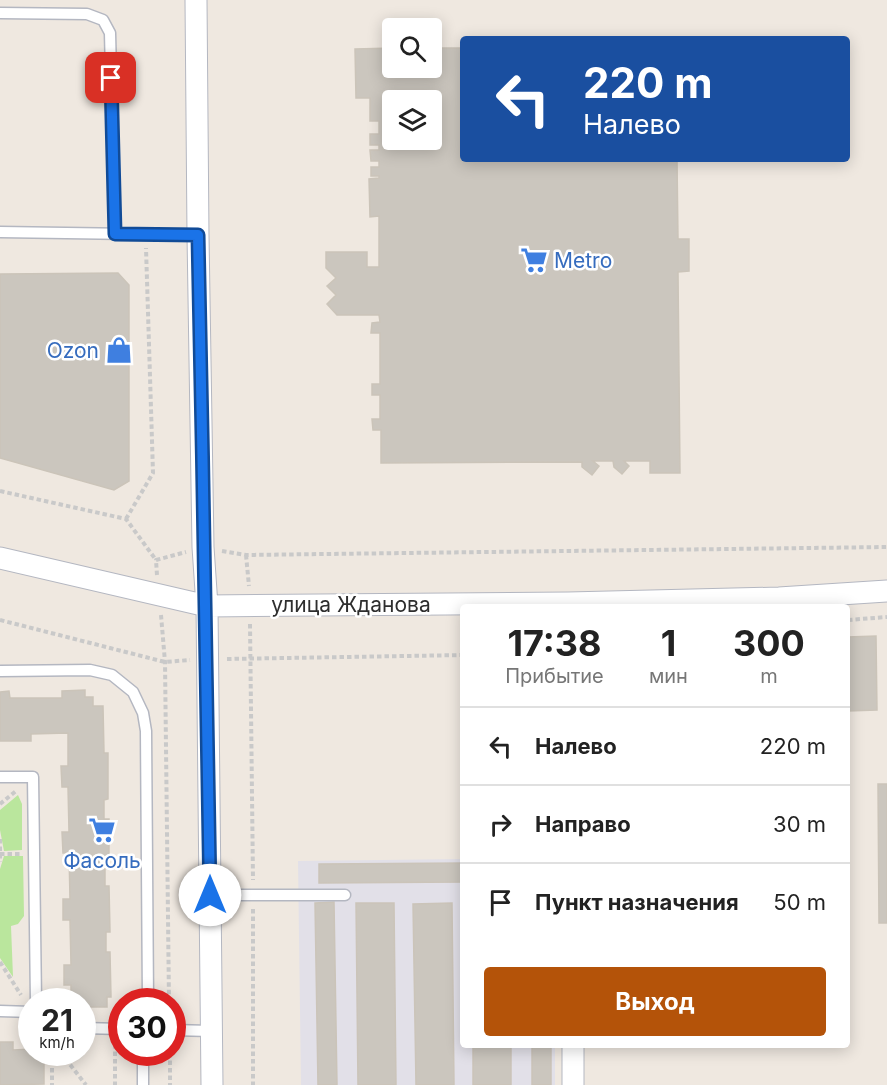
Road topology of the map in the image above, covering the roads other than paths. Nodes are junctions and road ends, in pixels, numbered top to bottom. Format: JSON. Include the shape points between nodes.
{"nodes":[{"id":1,"x":196,"y":0,"type":"edge"},
{"id":2,"x":0,"y":13,"type":"edge"},
{"id":3,"x":0,"y":232,"type":"edge"},
{"id":4,"x":115,"y":234,"type":"junction"},
{"id":5,"x":198,"y":235,"type":"junction"},
{"id":6,"x":0,"y":558,"type":"edge"},
{"id":7,"x":887,"y":591,"type":"edge"},
{"id":8,"x":598,"y":604,"type":"edge"},
{"id":9,"x":460,"y":605,"type":"edge"},
{"id":10,"x":207,"y":606,"type":"junction"},
{"id":11,"x":0,"y":671,"type":"edge"},
{"id":12,"x":0,"y":777,"type":"edge"},
{"id":13,"x":210,"y":895,"type":"junction"},
{"id":14,"x":345,"y":895,"type":"dead end"},
{"id":15,"x":36,"y":988,"type":"edge"},
{"id":16,"x":148,"y":988,"type":"edge"},
{"id":17,"x":0,"y":1011,"type":"edge"},
{"id":18,"x":18,"y":1012,"type":"edge"},
{"id":19,"x":186,"y":1030,"type":"edge"},
{"id":20,"x":211,"y":1031,"type":"junction"},
{"id":21,"x":573,"y":1048,"type":"edge"},
{"id":22,"x":143,"y":1066,"type":"edge"},
{"id":23,"x":143,"y":1085,"type":"edge"},
{"id":24,"x":212,"y":1085,"type":"edge"},
{"id":25,"x":573,"y":1085,"type":"edge"}],
"edges":[{"from":1,"to":5,"type":"street"},
{"from":2,"to":4,"type":"lane","via":[[87,14],[103,21],[110,33]]},
{"from":3,"to":4,"type":"lane"},
{"from":4,"to":5,"type":"lane"},
{"from":5,"to":10,"type":"street"},
{"from":6,"to":10,"type":"street","name":"улица Жданова"},
{"from":7,"to":8,"type":"street","name":"улица Жданова"},
{"from":9,"to":10,"type":"street","name":"улица Жданова"},
{"from":10,"to":13,"type":"street"},
{"from":11,"to":16,"type":"lane","via":[[90,670],[112,675],[133,692],[143,713]]},
{"from":12,"to":15,"type":"lane","via":[[33,777]]},
{"from":13,"to":14,"type":"lane"},
{"from":13,"to":20,"type":"street"},
{"from":17,"to":18,"type":"lane"},
{"from":19,"to":20,"type":"lane"},
{"from":20,"to":24,"type":"street"},
{"from":21,"to":25,"type":"street"},
{"from":22,"to":23,"type":"lane"}]}
